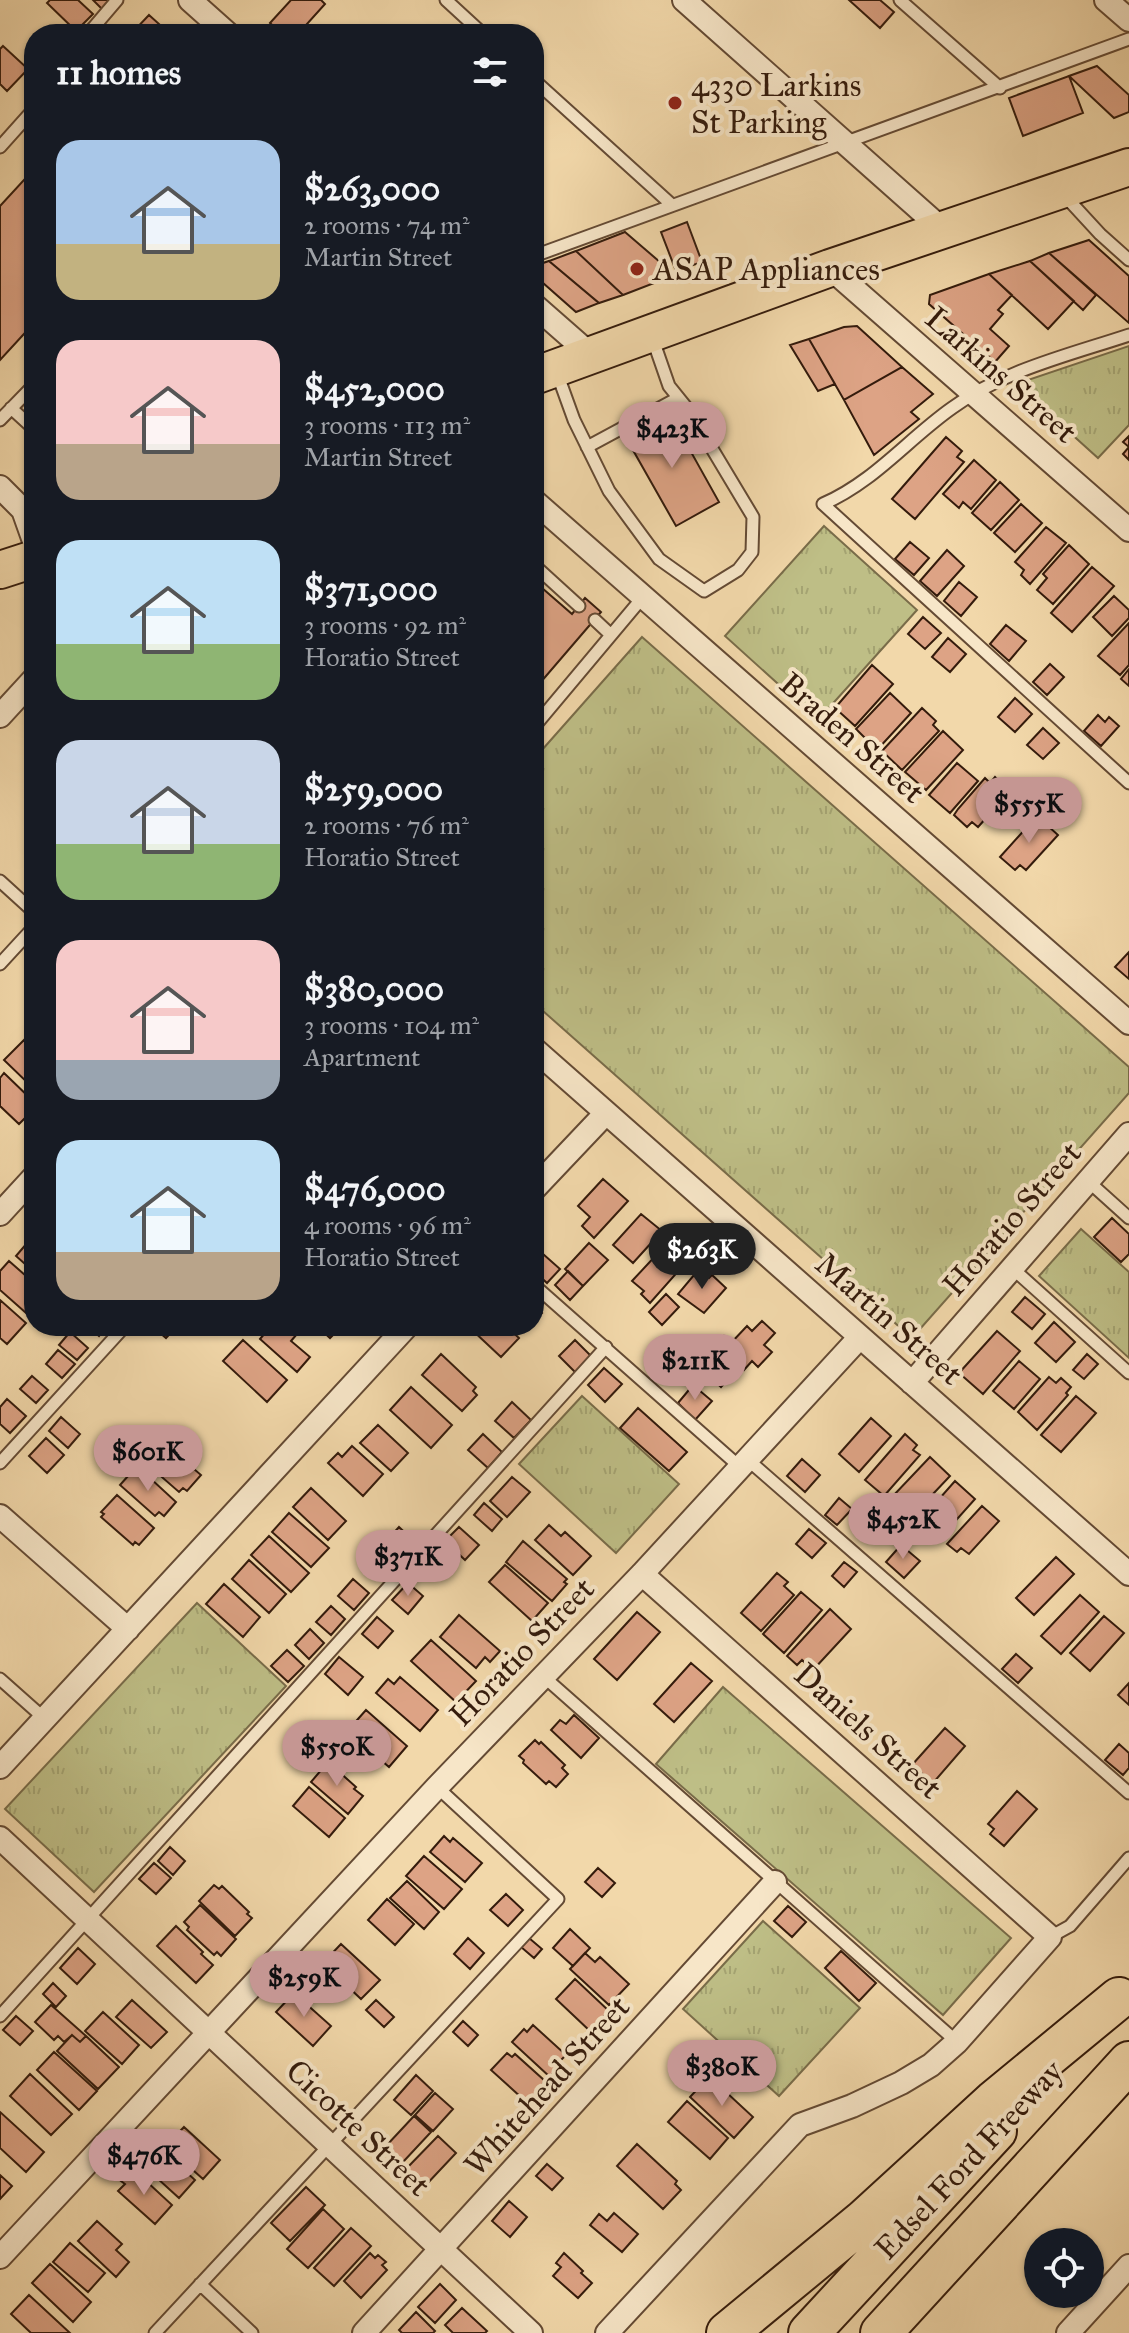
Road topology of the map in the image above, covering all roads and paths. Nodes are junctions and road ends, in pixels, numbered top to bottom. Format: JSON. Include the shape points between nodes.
{"nodes":[{"id":1,"x":117,"y":0,"type":"edge"},
{"id":2,"x":190,"y":0,"type":"edge"},
{"id":3,"x":446,"y":0,"type":"edge"},
{"id":4,"x":684,"y":0,"type":"edge"},
{"id":5,"x":900,"y":0,"type":"edge"},
{"id":6,"x":1106,"y":0,"type":"edge"},
{"id":7,"x":1129,"y":20,"type":"edge"},
{"id":8,"x":97,"y":24,"type":"edge"},
{"id":9,"x":217,"y":24,"type":"edge"},
{"id":10,"x":472,"y":24,"type":"edge"},
{"id":11,"x":1129,"y":39,"type":"edge"},
{"id":12,"x":1000,"y":88,"type":"junction"},
{"id":13,"x":544,"y":89,"type":"edge"},
{"id":14,"x":24,"y":120,"type":"edge"},
{"id":15,"x":846,"y":143,"type":"junction"},
{"id":16,"x":0,"y":147,"type":"edge"},
{"id":17,"x":1129,"y":167,"type":"edge"},
{"id":18,"x":1059,"y":190,"type":"junction"},
{"id":19,"x":672,"y":205,"type":"junction"},
{"id":20,"x":943,"y":230,"type":"junction"},
{"id":21,"x":544,"y":252,"type":"edge"},
{"id":22,"x":1129,"y":260,"type":"edge"},
{"id":23,"x":830,"y":268,"type":"junction"},
{"id":24,"x":544,"y":314,"type":"edge"},
{"id":25,"x":651,"y":333,"type":"junction"},
{"id":26,"x":1129,"y":335,"type":"edge"},
{"id":27,"x":591,"y":355,"type":"junction"},
{"id":28,"x":545,"y":372,"type":"edge"},
{"id":29,"x":973,"y":394,"type":"junction"},
{"id":30,"x":24,"y":395,"type":"edge"},
{"id":31,"x":678,"y":398,"type":"junction"},
{"id":32,"x":11,"y":408,"type":"junction"},
{"id":33,"x":0,"y":420,"type":"edge"},
{"id":34,"x":24,"y":420,"type":"edge"},
{"id":35,"x":587,"y":447,"type":"junction"},
{"id":36,"x":0,"y":487,"type":"edge"},
{"id":37,"x":544,"y":510,"type":"edge"},
{"id":38,"x":24,"y":513,"type":"edge"},
{"id":39,"x":1129,"y":530,"type":"edge"},
{"id":40,"x":24,"y":562,"type":"edge"},
{"id":41,"x":0,"y":570,"type":"edge"},
{"id":42,"x":544,"y":574,"type":"edge"},
{"id":43,"x":643,"y":597,"type":"junction"},
{"id":44,"x":579,"y":606,"type":"dead end"},
{"id":45,"x":595,"y":620,"type":"dead end"},
{"id":46,"x":611,"y":635,"type":"junction"},
{"id":47,"x":24,"y":690,"type":"edge"},
{"id":48,"x":544,"y":715,"type":"edge"},
{"id":49,"x":0,"y":716,"type":"edge"},
{"id":50,"x":1129,"y":783,"type":"edge"},
{"id":51,"x":0,"y":881,"type":"edge"},
{"id":52,"x":24,"y":903,"type":"edge"},
{"id":53,"x":24,"y":938,"type":"edge"},
{"id":54,"x":0,"y":964,"type":"edge"},
{"id":55,"x":1129,"y":1023,"type":"edge"},
{"id":56,"x":544,"y":1058,"type":"edge"},
{"id":57,"x":606,"y":1113,"type":"junction"},
{"id":58,"x":1129,"y":1134,"type":"edge"},
{"id":59,"x":544,"y":1178,"type":"edge"},
{"id":60,"x":1088,"y":1181,"type":"junction"},
{"id":61,"x":24,"y":1188,"type":"edge"},
{"id":62,"x":0,"y":1214,"type":"edge"},
{"id":63,"x":1129,"y":1218,"type":"edge"},
{"id":64,"x":1011,"y":1267,"type":"junction"},
{"id":65,"x":544,"y":1294,"type":"edge"},
{"id":66,"x":116,"y":1336,"type":"edge"},
{"id":67,"x":398,"y":1336,"type":"edge"},
{"id":68,"x":860,"y":1337,"type":"junction"},
{"id":69,"x":606,"y":1347,"type":"junction"},
{"id":70,"x":1129,"y":1373,"type":"edge"},
{"id":71,"x":912,"y":1383,"type":"junction"},
{"id":72,"x":0,"y":1463,"type":"edge"},
{"id":73,"x":743,"y":1463,"type":"junction"},
{"id":74,"x":0,"y":1516,"type":"edge"},
{"id":75,"x":642,"y":1574,"type":"junction"},
{"id":76,"x":1129,"y":1574,"type":"edge"},
{"id":77,"x":128,"y":1629,"type":"junction"},
{"id":78,"x":542,"y":1675,"type":"junction"},
{"id":79,"x":0,"y":1679,"type":"edge"},
{"id":80,"x":45,"y":1719,"type":"junction"},
{"id":81,"x":0,"y":1767,"type":"edge"},
{"id":82,"x":437,"y":1787,"type":"junction"},
{"id":83,"x":1129,"y":1793,"type":"edge"},
{"id":84,"x":0,"y":1838,"type":"edge"},
{"id":85,"x":1129,"y":1858,"type":"edge"},
{"id":86,"x":775,"y":1882,"type":"junction"},
{"id":87,"x":89,"y":1919,"type":"junction"},
{"id":88,"x":1050,"y":1937,"type":"junction"},
{"id":89,"x":1124,"y":1992,"type":"edge"},
{"id":90,"x":0,"y":2016,"type":"edge"},
{"id":91,"x":209,"y":2031,"type":"junction"},
{"id":92,"x":957,"y":2042,"type":"junction"},
{"id":93,"x":1129,"y":2062,"type":"edge"},
{"id":94,"x":328,"y":2146,"type":"junction"},
{"id":95,"x":981,"y":2225,"type":"junction"},
{"id":96,"x":441,"y":2250,"type":"junction"},
{"id":97,"x":0,"y":2257,"type":"edge"},
{"id":98,"x":1129,"y":2266,"type":"edge"},
{"id":99,"x":200,"y":2284,"type":"junction"},
{"id":100,"x":155,"y":2333,"type":"edge"},
{"id":101,"x":252,"y":2333,"type":"edge"},
{"id":102,"x":364,"y":2333,"type":"edge"},
{"id":103,"x":531,"y":2333,"type":"edge"},
{"id":104,"x":607,"y":2333,"type":"edge"},
{"id":105,"x":727,"y":2333,"type":"edge"},
{"id":106,"x":809,"y":2333,"type":"edge"},
{"id":107,"x":881,"y":2333,"type":"edge"},
{"id":108,"x":911,"y":2333,"type":"edge"},
{"id":109,"x":1068,"y":2333,"type":"edge"}],
"edges":[{"from":1,"to":8,"type":"lane"},
{"from":2,"to":9,"type":"street"},
{"from":3,"to":10,"type":"lane"},
{"from":4,"to":15,"type":"street"},
{"from":5,"to":12,"type":"lane"},
{"from":6,"to":7,"type":"street"},
{"from":11,"to":12,"type":"lane"},
{"from":12,"to":15,"type":"lane"},
{"from":13,"to":19,"type":"lane"},
{"from":14,"to":16,"type":"lane"},
{"from":15,"to":19,"type":"lane"},
{"from":15,"to":20,"type":"street"},
{"from":17,"to":18,"type":"main road"},
{"from":18,"to":20,"type":"main road"},
{"from":18,"to":22,"type":"lane"},
{"from":19,"to":21,"type":"lane"},
{"from":20,"to":23,"type":"main road"},
{"from":23,"to":25,"type":"main road"},
{"from":23,"to":29,"type":"street","name":"Larkins Street"},
{"from":24,"to":27,"type":"street"},
{"from":25,"to":27,"type":"main road"},
{"from":25,"to":31,"type":"lane"},
{"from":26,"to":29,"type":"lane","via":[[1002,378]]},
{"from":27,"to":28,"type":"main road"},
{"from":28,"to":35,"type":"lane"},
{"from":29,"to":39,"type":"street","name":"Larkins Street"},
{"from":29,"to":50,"type":"lane","via":[[855,488],[823,504]]},
{"from":30,"to":32,"type":"lane"},
{"from":31,"to":35,"type":"lane"},
{"from":31,"to":35,"type":"lane","via":[[753,517],[752,552],[738,570],[704,591],[659,559],[609,491]]},
{"from":32,"to":33,"type":"lane"},
{"from":32,"to":34,"type":"lane"},
{"from":36,"to":38,"type":"street"},
{"from":37,"to":43,"type":"street","name":"Braden Street"},
{"from":40,"to":41,"type":"main road"},
{"from":42,"to":44,"type":"lane"},
{"from":43,"to":46,"type":"lane"},
{"from":43,"to":55,"type":"street","name":"Braden Street"},
{"from":45,"to":46,"type":"lane"},
{"from":46,"to":48,"type":"lane"},
{"from":47,"to":49,"type":"street"},
{"from":51,"to":52,"type":"lane"},
{"from":53,"to":54,"type":"lane"},
{"from":56,"to":57,"type":"street","name":"Martin Street"},
{"from":57,"to":59,"type":"street"},
{"from":57,"to":68,"type":"street","name":"Martin Street"},
{"from":58,"to":60,"type":"street","name":"Horatio Street"},
{"from":60,"to":63,"type":"lane"},
{"from":60,"to":64,"type":"street","name":"Horatio Street"},
{"from":61,"to":62,"type":"street"},
{"from":64,"to":70,"type":"lane"},
{"from":64,"to":71,"type":"street","name":"Horatio Street"},
{"from":65,"to":69,"type":"lane"},
{"from":66,"to":72,"type":"lane"},
{"from":67,"to":77,"type":"street"},
{"from":68,"to":71,"type":"street","name":"Martin Street"},
{"from":68,"to":73,"type":"street","name":"Horatio Street"},
{"from":69,"to":73,"type":"lane"},
{"from":69,"to":87,"type":"lane"},
{"from":71,"to":76,"type":"street","name":"Martin Street"},
{"from":73,"to":75,"type":"street","name":"Horatio Street"},
{"from":73,"to":83,"type":"lane"},
{"from":74,"to":77,"type":"street"},
{"from":75,"to":78,"type":"street","name":"Horatio Street"},
{"from":75,"to":88,"type":"street","name":"Daniels Street"},
{"from":77,"to":80,"type":"street"},
{"from":78,"to":82,"type":"street","name":"Horatio Street"},
{"from":78,"to":86,"type":"lane"},
{"from":79,"to":80,"type":"lane"},
{"from":80,"to":81,"type":"street"},
{"from":82,"to":91,"type":"street","name":"Horatio Street"},
{"from":82,"to":94,"type":"lane","via":[[558,1899]]},
{"from":84,"to":87,"type":"street","name":"Cicotte Street"},
{"from":85,"to":88,"type":"lane","via":[[1070,1926]]},
{"from":86,"to":92,"type":"lane"},
{"from":86,"to":96,"type":"street","name":"Whitehead Street"},
{"from":87,"to":90,"type":"lane"},
{"from":87,"to":91,"type":"street","name":"Cicotte Street"},
{"from":88,"to":92,"type":"street"},
{"from":89,"to":105,"type":"highway"},
{"from":89,"to":106,"type":"highway","name":"Edsel Ford Freeway"},
{"from":91,"to":94,"type":"street","name":"Cicotte Street"},
{"from":91,"to":97,"type":"street","name":"Horatio Street"},
{"from":92,"to":104,"type":"street","via":[[901,2083],[800,2125]]},
{"from":93,"to":95,"type":"highway","name":"Edsel Ford Freeway"},
{"from":94,"to":96,"type":"street","name":"Cicotte Street"},
{"from":94,"to":99,"type":"lane"},
{"from":95,"to":107,"type":"highway","name":"Edsel Ford Freeway"},
{"from":95,"to":108,"type":"highway"},
{"from":96,"to":102,"type":"street","name":"Whitehead Street"},
{"from":96,"to":103,"type":"street","name":"Cicotte Street"},
{"from":98,"to":109,"type":"street"},
{"from":99,"to":100,"type":"lane"},
{"from":99,"to":101,"type":"lane"}]}
